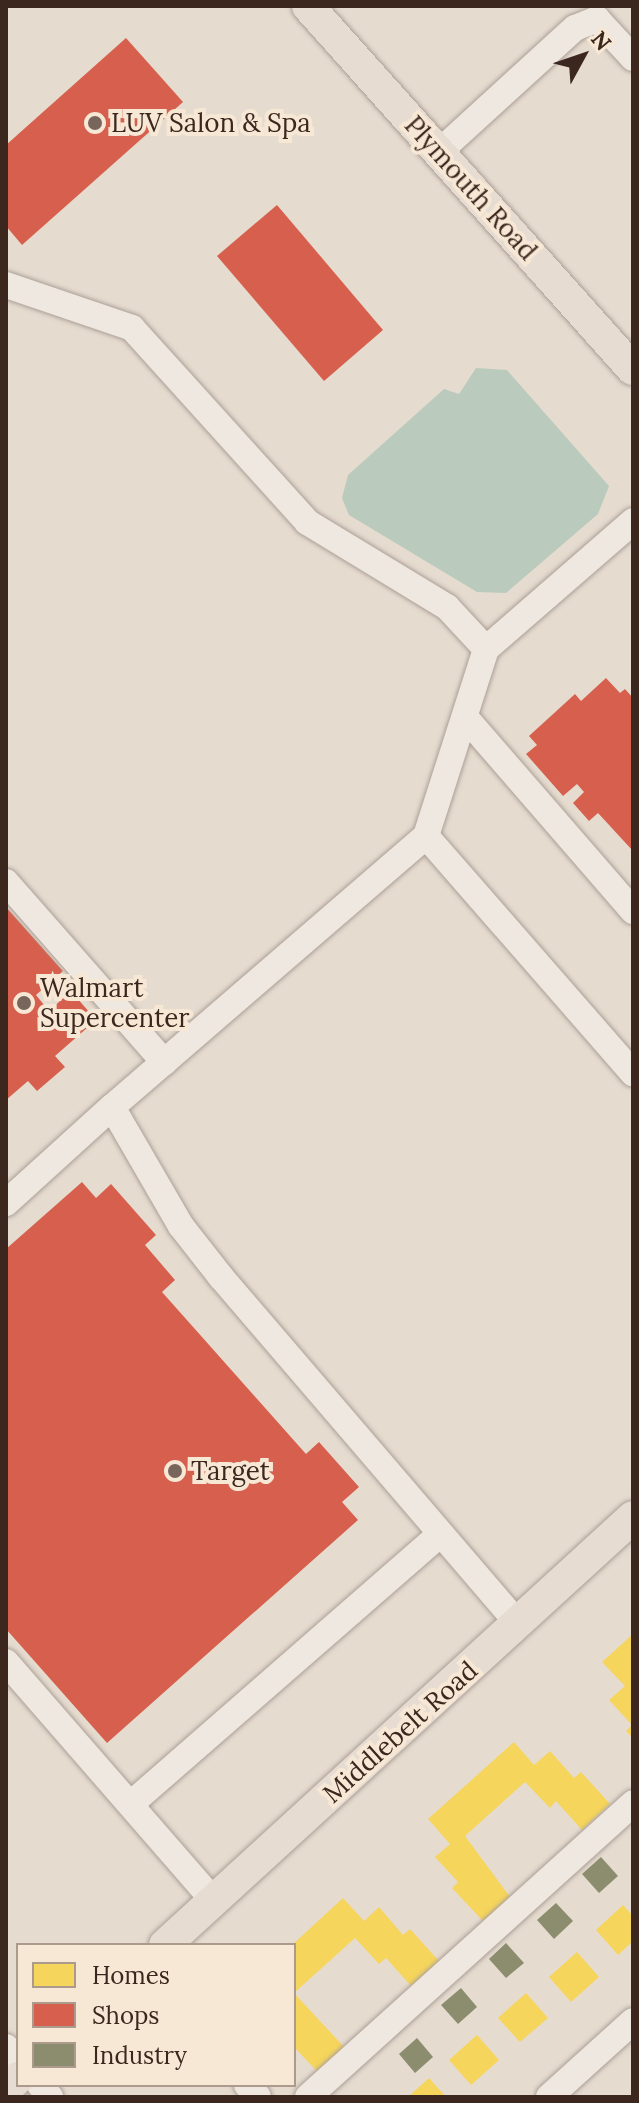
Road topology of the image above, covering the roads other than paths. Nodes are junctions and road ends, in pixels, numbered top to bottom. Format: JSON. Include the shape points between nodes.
{"nodes":[{"id":1,"x":308,"y":6,"type":"edge"},
{"id":2,"x":601,"y":12,"type":"edge"},
{"id":3,"x":633,"y":58,"type":"edge"},
{"id":4,"x":439,"y":152,"type":"junction"},
{"id":5,"x":6,"y":285,"type":"edge"},
{"id":6,"x":633,"y":369,"type":"edge"},
{"id":7,"x":633,"y":521,"type":"edge"},
{"id":8,"x":486,"y":649,"type":"junction"},
{"id":9,"x":465,"y":717,"type":"junction"},
{"id":10,"x":426,"y":836,"type":"junction"},
{"id":11,"x":6,"y":882,"type":"edge"},
{"id":12,"x":633,"y":911,"type":"edge"},
{"id":13,"x":628,"y":1058,"type":"edge"},
{"id":14,"x":164,"y":1062,"type":"junction"},
{"id":15,"x":112,"y":1107,"type":"junction"},
{"id":16,"x":6,"y":1203,"type":"edge"},
{"id":17,"x":633,"y":1517,"type":"edge"},
{"id":18,"x":440,"y":1534,"type":"junction"},
{"id":19,"x":518,"y":1624,"type":"junction"},
{"id":20,"x":6,"y":1662,"type":"edge"},
{"id":21,"x":132,"y":1803,"type":"junction"},
{"id":22,"x":633,"y":1803,"type":"edge"},
{"id":23,"x":214,"y":1901,"type":"junction"},
{"id":24,"x":167,"y":1943,"type":"edge"},
{"id":25,"x":633,"y":2021,"type":"edge"},
{"id":26,"x":308,"y":2097,"type":"edge"},
{"id":27,"x":549,"y":2097,"type":"edge"}],
"edges":[{"from":1,"to":4,"type":"main road","name":"Plymouth Road"},
{"from":2,"to":3,"type":"street"},
{"from":2,"to":4,"type":"street","via":[[567,34]]},
{"from":4,"to":6,"type":"main road","name":"Plymouth Road"},
{"from":5,"to":8,"type":"street","via":[[132,328],[307,522],[447,607]]},
{"from":7,"to":8,"type":"street"},
{"from":8,"to":9,"type":"street"},
{"from":9,"to":10,"type":"street"},
{"from":9,"to":12,"type":"street"},
{"from":10,"to":13,"type":"street"},
{"from":10,"to":14,"type":"street"},
{"from":11,"to":14,"type":"street"},
{"from":14,"to":15,"type":"street"},
{"from":15,"to":16,"type":"street"},
{"from":15,"to":18,"type":"street","via":[[189,1236]]},
{"from":17,"to":19,"type":"main road","name":"Middlebelt Road"},
{"from":18,"to":19,"type":"street"},
{"from":18,"to":21,"type":"street"},
{"from":19,"to":23,"type":"main road","name":"Middlebelt Road"},
{"from":20,"to":21,"type":"street"},
{"from":21,"to":23,"type":"street"},
{"from":22,"to":26,"type":"street"},
{"from":23,"to":24,"type":"main road","name":"Middlebelt Road"},
{"from":25,"to":27,"type":"street"}]}
